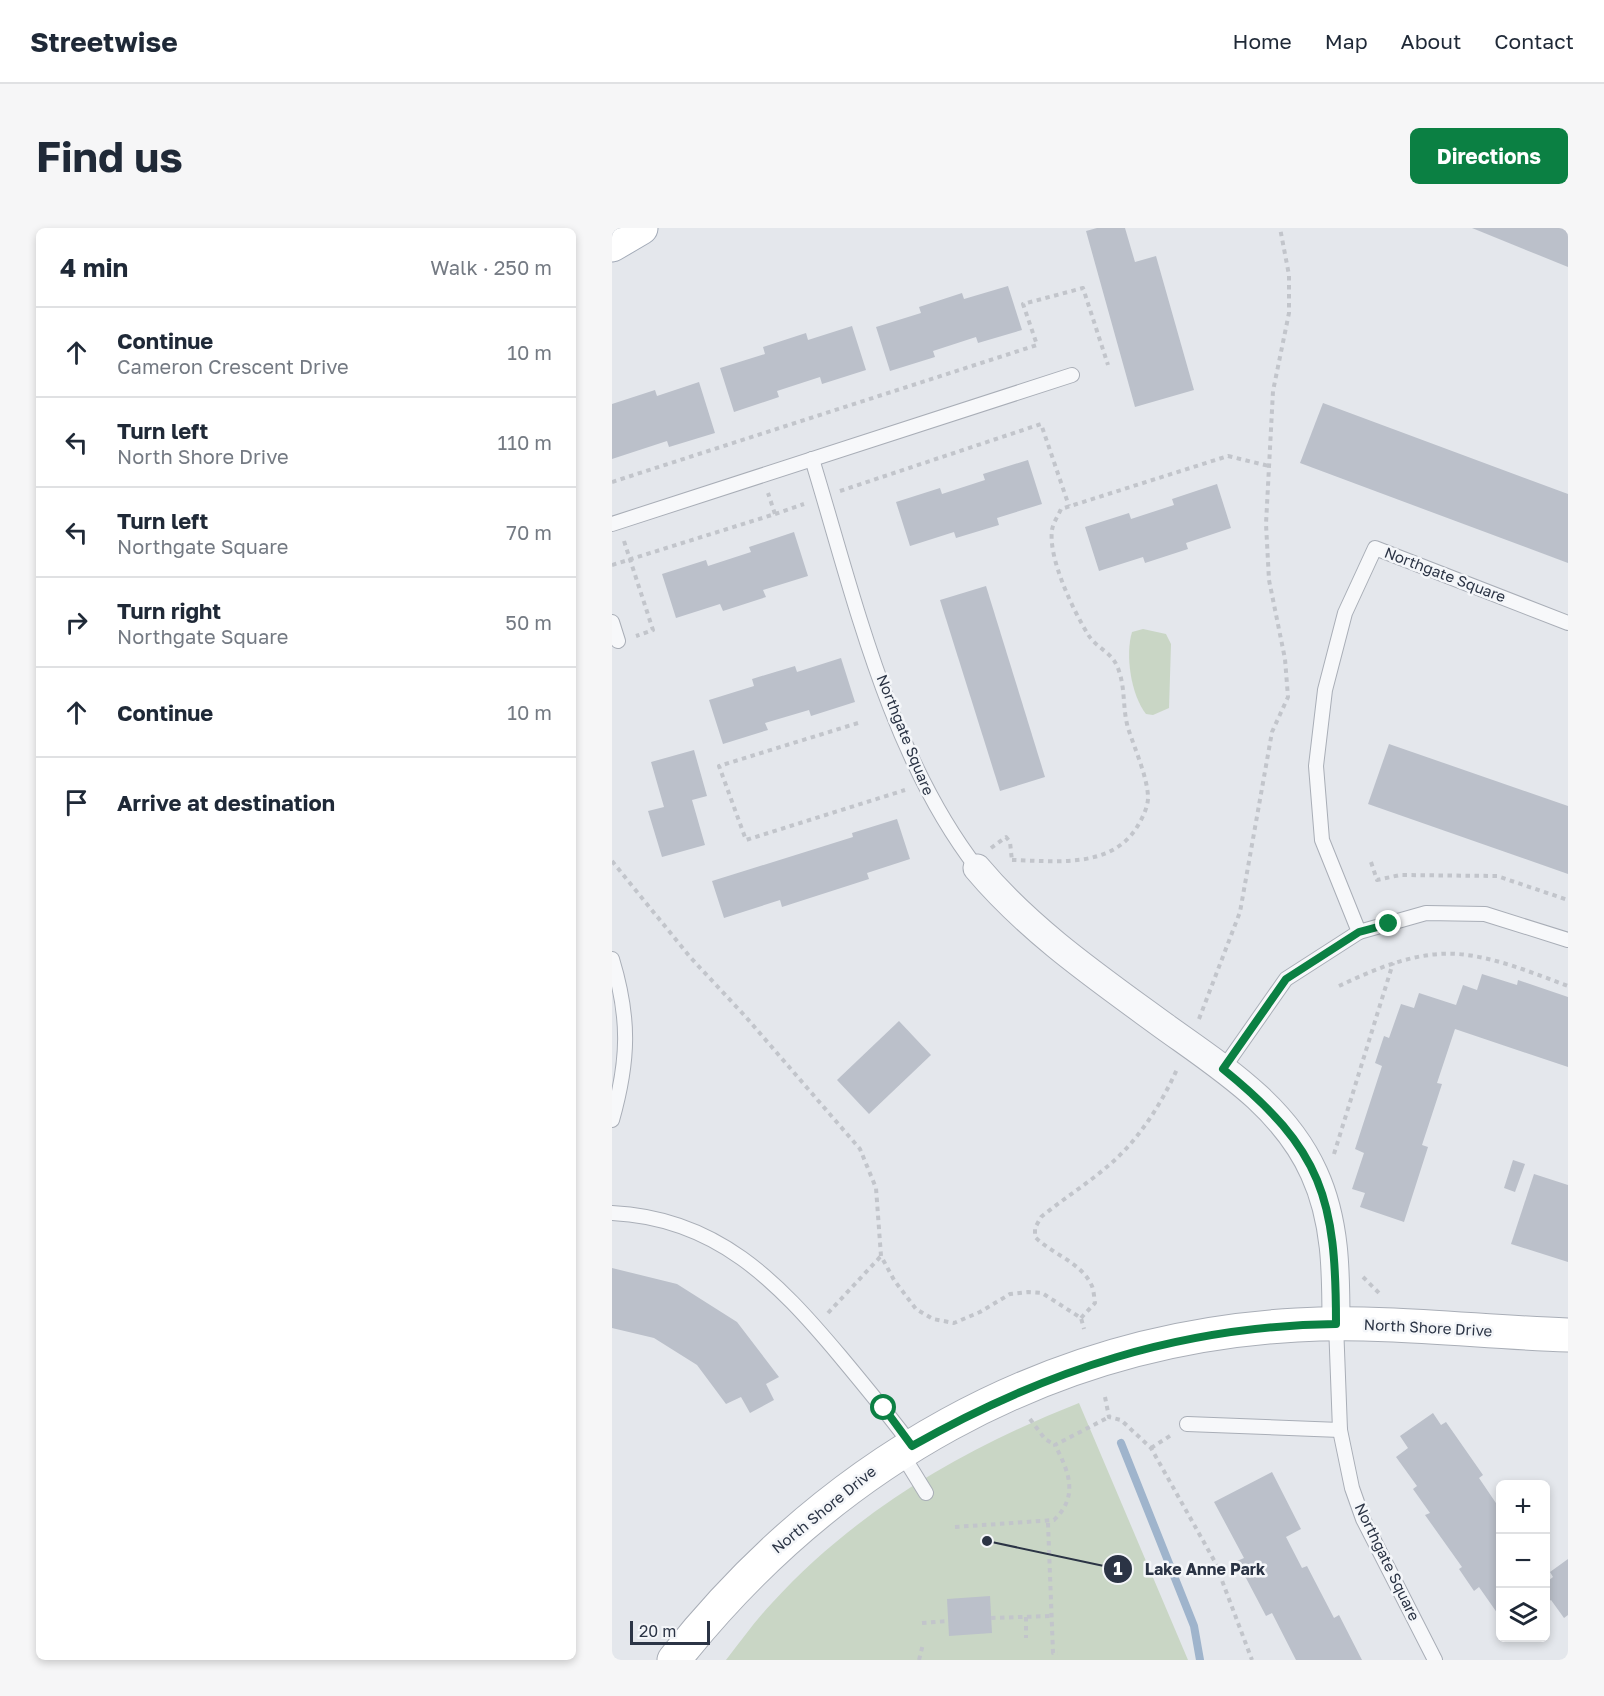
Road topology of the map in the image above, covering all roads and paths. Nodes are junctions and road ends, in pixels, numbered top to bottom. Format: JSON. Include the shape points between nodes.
{"nodes":[{"id":1,"x":641,"y":228,"type":"edge"},
{"id":2,"x":1280,"y":228,"type":"edge"},
{"id":3,"x":612,"y":246,"type":"edge"},
{"id":4,"x":1108,"y":365,"type":"dead end"},
{"id":5,"x":1072,"y":375,"type":"dead end"},
{"id":6,"x":812,"y":459,"type":"junction"},
{"id":7,"x":1269,"y":466,"type":"junction"},
{"id":8,"x":762,"y":475,"type":"junction"},
{"id":9,"x":612,"y":482,"type":"edge"},
{"id":10,"x":824,"y":497,"type":"junction"},
{"id":11,"x":1070,"y":506,"type":"junction"},
{"id":12,"x":775,"y":514,"type":"junction"},
{"id":13,"x":612,"y":524,"type":"edge"},
{"id":14,"x":624,"y":541,"type":"dead end"},
{"id":15,"x":630,"y":559,"type":"junction"},
{"id":16,"x":612,"y":565,"type":"edge"},
{"id":17,"x":612,"y":622,"type":"edge"},
{"id":18,"x":1568,"y":622,"type":"edge"},
{"id":19,"x":618,"y":641,"type":"joint"},
{"id":20,"x":858,"y":723,"type":"dead end"},
{"id":21,"x":923,"y":784,"type":"junction"},
{"id":22,"x":982,"y":860,"type":"junction"},
{"id":23,"x":612,"y":861,"type":"edge"},
{"id":24,"x":1371,"y":862,"type":"dead end"},
{"id":25,"x":1568,"y":900,"type":"edge"},
{"id":26,"x":1359,"y":932,"type":"junction"},
{"id":27,"x":1568,"y":940,"type":"edge"},
{"id":28,"x":612,"y":959,"type":"edge"},
{"id":29,"x":1393,"y":963,"type":"junction"},
{"id":30,"x":1339,"y":986,"type":"dead end"},
{"id":31,"x":1568,"y":986,"type":"edge"},
{"id":32,"x":1188,"y":1043,"type":"junction"},
{"id":33,"x":1223,"y":1069,"type":"junction"},
{"id":34,"x":612,"y":1120,"type":"edge"},
{"id":35,"x":1333,"y":1155,"type":"dead end"},
{"id":36,"x":612,"y":1213,"type":"edge"},
{"id":37,"x":881,"y":1256,"type":"junction"},
{"id":38,"x":1082,"y":1318,"type":"junction"},
{"id":39,"x":1336,"y":1324,"type":"junction"},
{"id":40,"x":816,"y":1327,"type":"junction"},
{"id":41,"x":1084,"y":1329,"type":"dead end"},
{"id":42,"x":1568,"y":1335,"type":"edge"},
{"id":43,"x":1105,"y":1397,"type":"dead end"},
{"id":44,"x":1109,"y":1417,"type":"junction"},
{"id":45,"x":1029,"y":1419,"type":"dead end"},
{"id":46,"x":1187,"y":1424,"type":"dead end"},
{"id":47,"x":1340,"y":1430,"type":"junction"},
{"id":48,"x":1055,"y":1445,"type":"junction"},
{"id":49,"x":907,"y":1449,"type":"junction"},
{"id":50,"x":926,"y":1493,"type":"dead end"},
{"id":51,"x":1048,"y":1522,"type":"junction"},
{"id":52,"x":954,"y":1527,"type":"dead end"},
{"id":53,"x":1051,"y":1616,"type":"junction"},
{"id":54,"x":1026,"y":1617,"type":"junction"},
{"id":55,"x":991,"y":1618,"type":"dead end"},
{"id":56,"x":948,"y":1621,"type":"dead end"},
{"id":57,"x":922,"y":1623,"type":"dead end"},
{"id":58,"x":1026,"y":1638,"type":"dead end"},
{"id":59,"x":923,"y":1644,"type":"dead end"},
{"id":60,"x":1058,"y":1653,"type":"dead end"},
{"id":61,"x":674,"y":1660,"type":"edge"},
{"id":62,"x":919,"y":1660,"type":"edge"},
{"id":63,"x":1252,"y":1660,"type":"edge"},
{"id":64,"x":1435,"y":1660,"type":"edge"}],
"edges":[{"from":1,"to":3,"type":"street"},
{"from":2,"to":7,"type":"path","via":[[1288,275],[1288,313],[1273,391]]},
{"from":4,"to":9,"type":"path","via":[[1083,288],[1023,304],[1037,345]]},
{"from":5,"to":6,"type":"lane"},
{"from":6,"to":8,"type":"lane"},
{"from":6,"to":10,"type":"lane","name":"Northgate Square"},
{"from":7,"to":11,"type":"path","via":[[1228,456]]},
{"from":7,"to":32,"type":"path","via":[[1269,580],[1285,659],[1288,697],[1272,732],[1240,912]]},
{"from":8,"to":12,"type":"path"},
{"from":8,"to":13,"type":"lane"},
{"from":10,"to":11,"type":"path","via":[[1041,424]]},
{"from":10,"to":12,"type":"path"},
{"from":10,"to":21,"type":"lane","name":"Northgate Square","via":[[871,649]]},
{"from":11,"to":22,"type":"path","via":[[1061,509],[1052,529],[1052,549],[1090,638],[1117,665],[1124,688],[1125,716],[1148,798],[1142,819],[1130,838],[1113,851],[1089,859],[1012,861],[1006,837]]},
{"from":12,"to":15,"type":"path"},
{"from":14,"to":15,"type":"path"},
{"from":15,"to":16,"type":"path"},
{"from":15,"to":19,"type":"path","via":[[653,630]]},
{"from":17,"to":19,"type":"lane"},
{"from":18,"to":26,"type":"lane","name":"Northgate Square","via":[[1375,548],[1345,612],[1325,690],[1316,766],[1322,840]]},
{"from":20,"to":21,"type":"path","via":[[719,766],[746,840]]},
{"from":21,"to":22,"type":"lane","name":"Northgate Square","via":[[943,821]]},
{"from":22,"to":32,"type":"street","name":"Northgate Square","via":[[1013,908],[1045,937]]},
{"from":23,"to":37,"type":"path","via":[[690,957],[860,1149],[876,1188]]},
{"from":24,"to":25,"type":"path","via":[[1377,880],[1400,875],[1497,876]]},
{"from":26,"to":27,"type":"lane","via":[[1426,913],[1485,914]]},
{"from":26,"to":33,"type":"lane","via":[[1286,979]]},
{"from":28,"to":34,"type":"lane","via":[[624,1004],[627,1038]]},
{"from":29,"to":30,"type":"path"},
{"from":29,"to":31,"type":"path","via":[[1428,955],[1457,954],[1482,958]]},
{"from":29,"to":35,"type":"path"},
{"from":32,"to":33,"type":"street","name":"Northgate Square"},
{"from":32,"to":38,"type":"path","via":[[1164,1100],[1125,1148],[1041,1217],[1035,1228],[1035,1237],[1076,1266],[1092,1284],[1095,1303]]},
{"from":33,"to":39,"type":"street","name":"Northgate Square","via":[[1285,1125],[1315,1173],[1333,1237]]},
{"from":36,"to":40,"type":"lane","via":[[682,1225],[722,1243],[764,1274]]},
{"from":37,"to":38,"type":"path","via":[[916,1310],[933,1319],[954,1323],[1010,1294],[1028,1292],[1042,1293]]},
{"from":37,"to":40,"type":"path"},
{"from":38,"to":41,"type":"path"},
{"from":39,"to":42,"type":"street","name":"North Shore Drive"},
{"from":39,"to":47,"type":"lane","name":"Northgate Square"},
{"from":39,"to":49,"type":"street","name":"North Shore Drive","via":[[1210,1334],[1103,1360],[980,1408]]},
{"from":40,"to":49,"type":"lane","via":[[884,1408]]},
{"from":43,"to":44,"type":"path"},
{"from":44,"to":48,"type":"path"},
{"from":44,"to":63,"type":"path","via":[[1121,1420],[1151,1448],[1215,1562]]},
{"from":45,"to":48,"type":"path"},
{"from":46,"to":47,"type":"lane"},
{"from":47,"to":64,"type":"lane","name":"Northgate Square","via":[[1348,1477],[1361,1513]]},
{"from":48,"to":51,"type":"path","via":[[1071,1488],[1059,1515]]},
{"from":49,"to":50,"type":"lane"},
{"from":49,"to":61,"type":"street","name":"North Shore Drive","via":[[843,1491],[775,1548]]},
{"from":51,"to":52,"type":"path"},
{"from":51,"to":53,"type":"path"},
{"from":53,"to":54,"type":"path"},
{"from":53,"to":60,"type":"path","via":[[1053,1653]]},
{"from":54,"to":55,"type":"path"},
{"from":54,"to":58,"type":"path"},
{"from":56,"to":57,"type":"path"},
{"from":59,"to":62,"type":"path"}]}
